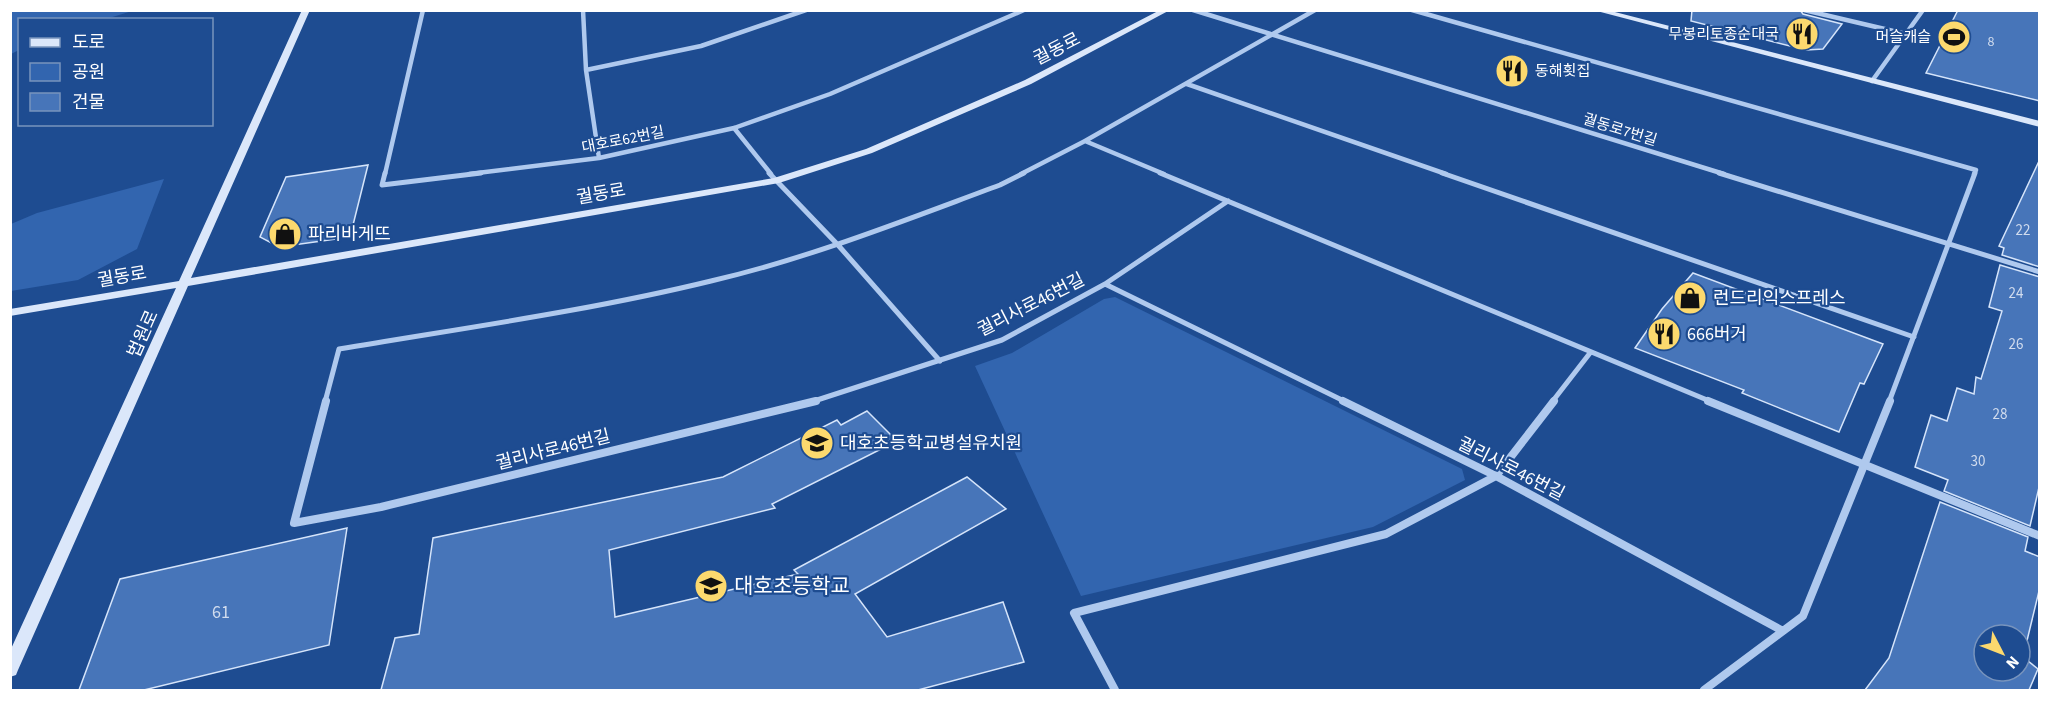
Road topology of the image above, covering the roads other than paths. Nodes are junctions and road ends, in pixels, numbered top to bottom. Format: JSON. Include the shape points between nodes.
{"nodes":[{"id":1,"x":306,"y":10,"type":"edge"},
{"id":2,"x":423,"y":10,"type":"edge"},
{"id":3,"x":583,"y":10,"type":"edge"},
{"id":4,"x":806,"y":10,"type":"edge"},
{"id":5,"x":1024,"y":10,"type":"edge"},
{"id":6,"x":1167,"y":10,"type":"edge"},
{"id":7,"x":1193,"y":10,"type":"edge"},
{"id":8,"x":1315,"y":10,"type":"edge"},
{"id":9,"x":1412,"y":10,"type":"edge"},
{"id":10,"x":1596,"y":10,"type":"edge"},
{"id":11,"x":1804,"y":10,"type":"edge"},
{"id":12,"x":1923,"y":10,"type":"edge"},
{"id":13,"x":1906,"y":34,"type":"junction"},
{"id":14,"x":1271,"y":35,"type":"junction"},
{"id":15,"x":586,"y":70,"type":"junction"},
{"id":16,"x":1872,"y":81,"type":"junction"},
{"id":17,"x":1187,"y":84,"type":"junction"},
{"id":18,"x":2040,"y":124,"type":"edge"},
{"id":19,"x":734,"y":128,"type":"junction"},
{"id":20,"x":1085,"y":141,"type":"junction"},
{"id":21,"x":599,"y":158,"type":"junction"},
{"id":22,"x":776,"y":181,"type":"junction"},
{"id":23,"x":1228,"y":201,"type":"junction"},
{"id":24,"x":1948,"y":244,"type":"junction"},
{"id":25,"x":838,"y":245,"type":"junction"},
{"id":26,"x":2040,"y":272,"type":"edge"},
{"id":27,"x":186,"y":282,"type":"junction"},
{"id":28,"x":1105,"y":284,"type":"junction"},
{"id":29,"x":10,"y":313,"type":"edge"},
{"id":30,"x":1914,"y":337,"type":"junction"},
{"id":31,"x":1590,"y":353,"type":"junction"},
{"id":32,"x":940,"y":361,"type":"junction"},
{"id":33,"x":1866,"y":464,"type":"junction"},
{"id":34,"x":1496,"y":476,"type":"junction"},
{"id":35,"x":2040,"y":536,"type":"edge"},
{"id":36,"x":1784,"y":631,"type":"junction"},
{"id":37,"x":10,"y":670,"type":"edge"},
{"id":38,"x":1115,"y":690,"type":"edge"},
{"id":39,"x":1704,"y":690,"type":"edge"}],
"edges":[{"from":1,"to":27,"type":"street","name":"법원로"},
{"from":2,"to":21,"type":"street","name":"대호로62번길","via":[[382,184]]},
{"from":3,"to":15,"type":"street"},
{"from":4,"to":15,"type":"street","via":[[701,46]]},
{"from":5,"to":19,"type":"street","name":"대호로62번길","via":[[830,94]]},
{"from":6,"to":22,"type":"street","name":"궐동로","via":[[1007,91],[868,151]]},
{"from":7,"to":14,"type":"street","name":"궐동로7번길"},
{"from":8,"to":14,"type":"street","name":"궐리사로46번길"},
{"from":9,"to":24,"type":"street","via":[[1976,170]]},
{"from":10,"to":16,"type":"street"},
{"from":11,"to":13,"type":"street"},
{"from":12,"to":13,"type":"street"},
{"from":13,"to":16,"type":"street"},
{"from":14,"to":17,"type":"street","name":"궐리사로46번길"},
{"from":14,"to":24,"type":"street","name":"궐동로7번길"},
{"from":15,"to":21,"type":"street"},
{"from":16,"to":18,"type":"street"},
{"from":17,"to":20,"type":"street","name":"궐리사로46번길"},
{"from":17,"to":30,"type":"street"},
{"from":19,"to":21,"type":"street","name":"대호로62번길"},
{"from":19,"to":22,"type":"street"},
{"from":20,"to":23,"type":"street"},
{"from":20,"to":25,"type":"street","name":"궐리사로46번길","via":[[1000,185]]},
{"from":22,"to":25,"type":"street"},
{"from":22,"to":27,"type":"street","name":"궐동로"},
{"from":23,"to":28,"type":"street"},
{"from":23,"to":31,"type":"street"},
{"from":24,"to":26,"type":"street","name":"궐동로7번길"},
{"from":24,"to":30,"type":"street"},
{"from":25,"to":32,"type":"street"},
{"from":25,"to":32,"type":"street","name":"궐리사로46번길","via":[[712,281],[609,303],[339,349],[294,522],[381,507],[784,410]]},
{"from":27,"to":29,"type":"street","name":"궐동로"},
{"from":27,"to":37,"type":"street","name":"법원로"},
{"from":28,"to":32,"type":"street","name":"궐리사로46번길","via":[[1002,340]]},
{"from":28,"to":34,"type":"street","name":"궐리사로46번길"},
{"from":30,"to":33,"type":"street"},
{"from":31,"to":33,"type":"street"},
{"from":31,"to":34,"type":"street"},
{"from":33,"to":35,"type":"street"},
{"from":33,"to":36,"type":"street","via":[[1803,616]]},
{"from":34,"to":36,"type":"street","name":"궐리사로46번길"},
{"from":34,"to":38,"type":"street","via":[[1386,534],[1074,613]]},
{"from":36,"to":39,"type":"street"}]}
